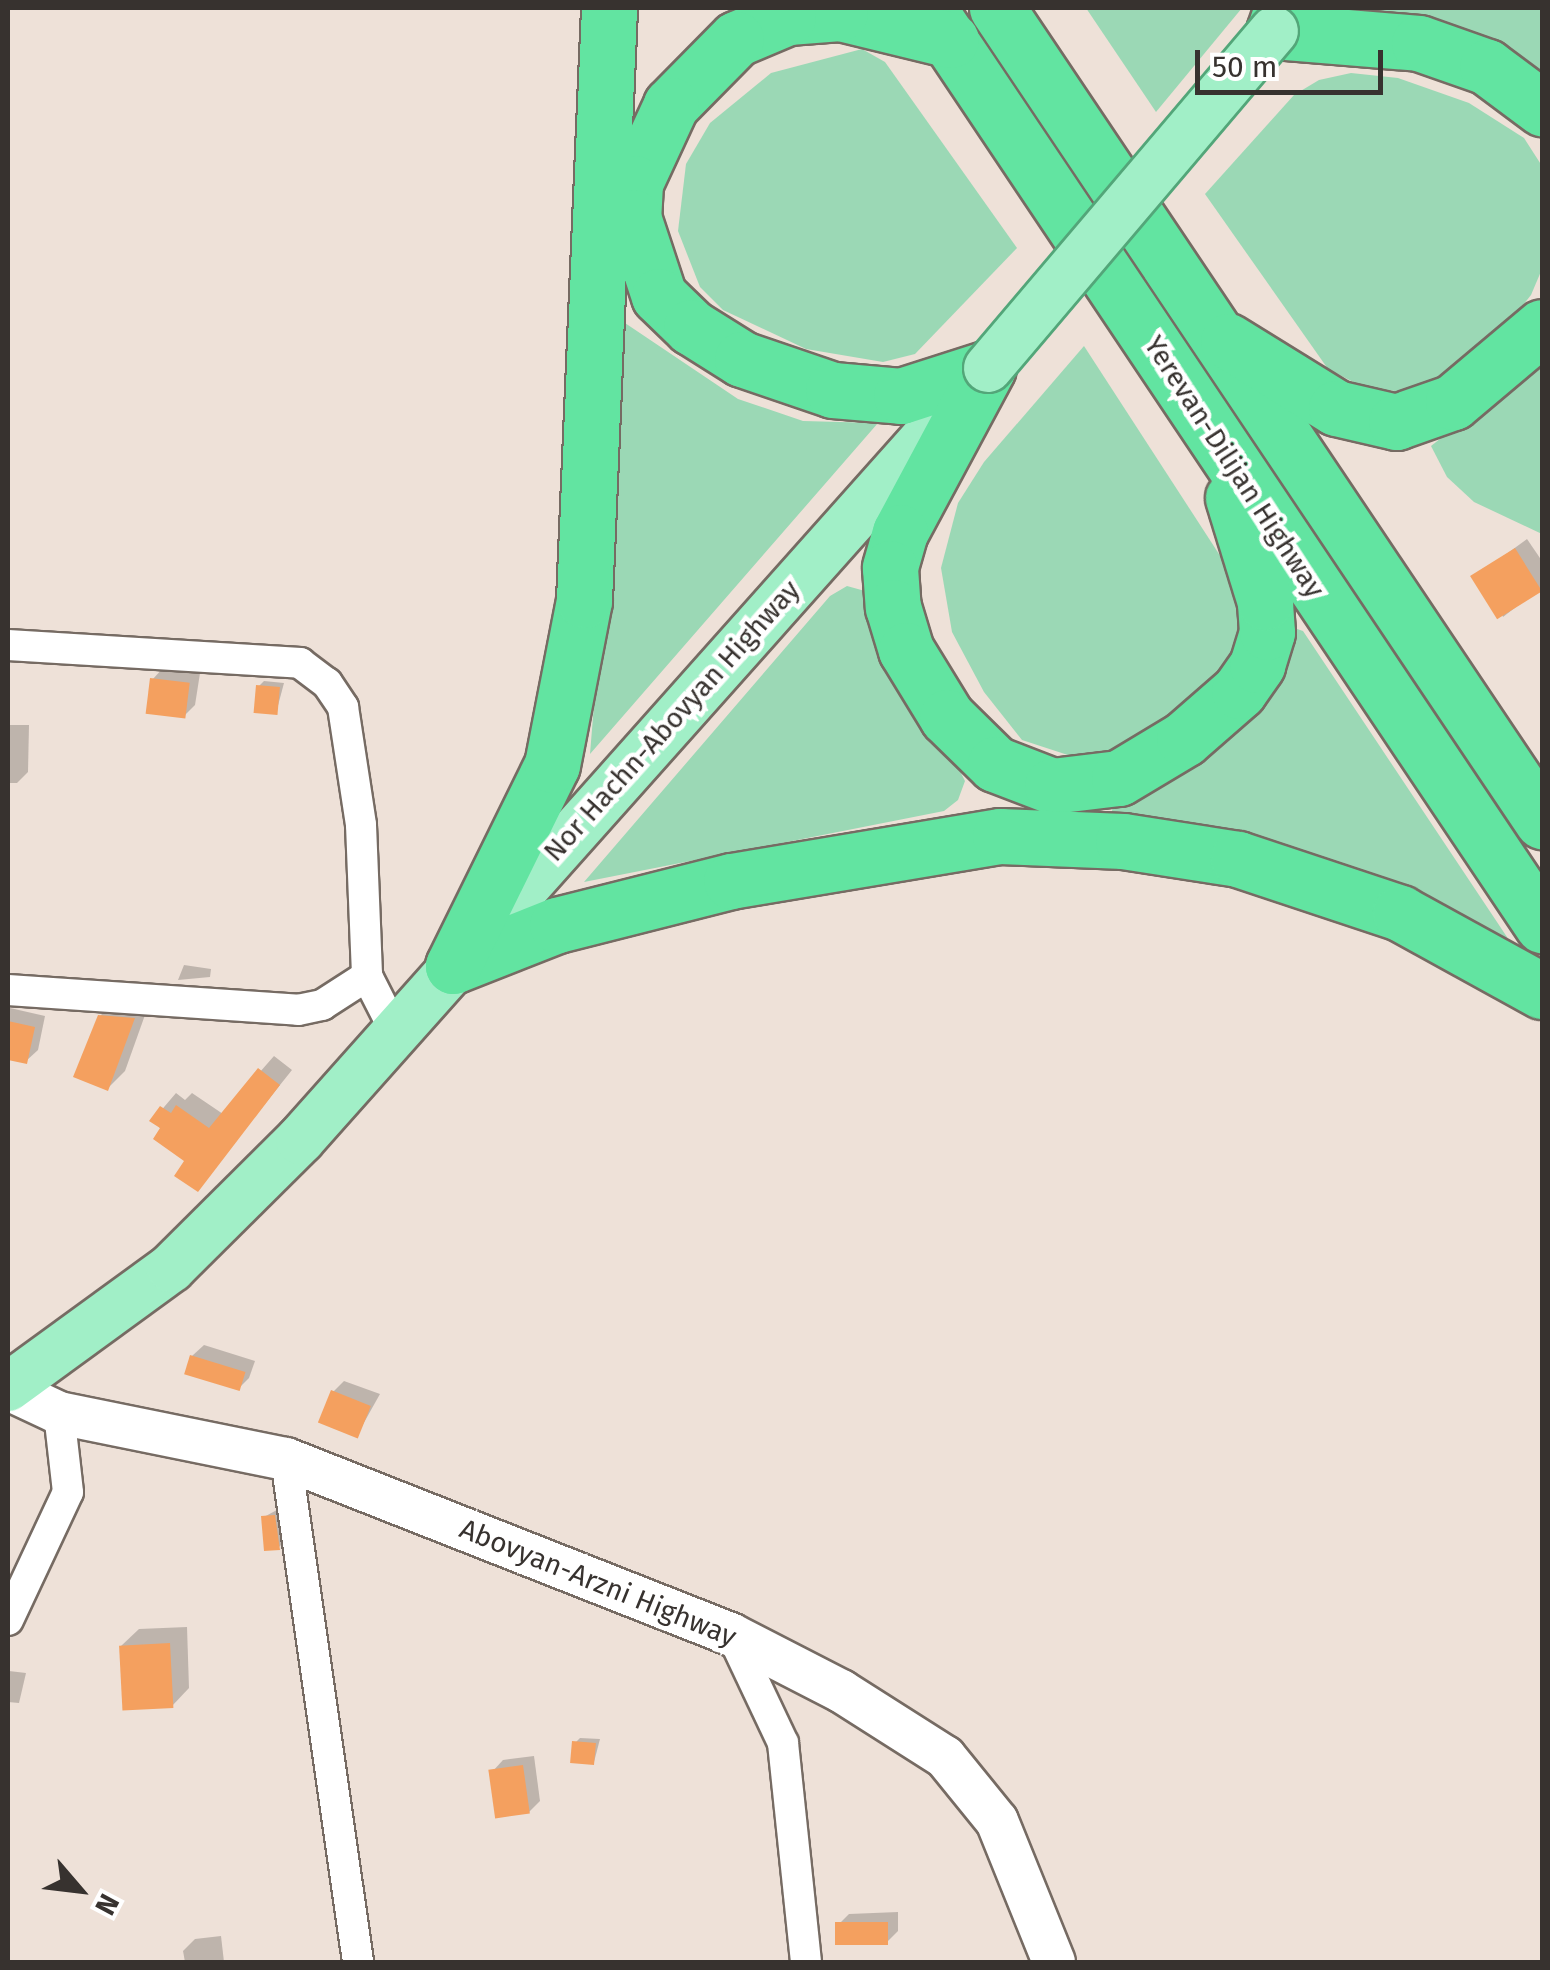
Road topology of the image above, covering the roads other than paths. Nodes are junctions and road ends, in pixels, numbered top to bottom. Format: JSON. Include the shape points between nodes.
{"nodes":[{"id":1,"x":610,"y":8,"type":"edge"},
{"id":2,"x":997,"y":8,"type":"edge"},
{"id":3,"x":1282,"y":15,"type":"edge"},
{"id":4,"x":940,"y":24,"type":"edge"},
{"id":5,"x":1542,"y":108,"type":"edge"},
{"id":6,"x":1542,"y":327,"type":"edge"},
{"id":7,"x":1211,"y":330,"type":"junction"},
{"id":8,"x":988,"y":368,"type":"junction"},
{"id":9,"x":1215,"y":435,"type":"junction"},
{"id":10,"x":8,"y":645,"type":"edge"},
{"id":11,"x":1542,"y":822,"type":"edge"},
{"id":12,"x":1542,"y":926,"type":"edge"},
{"id":13,"x":453,"y":966,"type":"junction"},
{"id":14,"x":367,"y":976,"type":"junction"},
{"id":15,"x":8,"y":990,"type":"edge"},
{"id":16,"x":1542,"y":991,"type":"edge"},
{"id":17,"x":394,"y":1032,"type":"junction"},
{"id":18,"x":8,"y":1388,"type":"edge"},
{"id":19,"x":59,"y":1413,"type":"junction"},
{"id":20,"x":286,"y":1459,"type":"junction"},
{"id":21,"x":8,"y":1620,"type":"edge"},
{"id":22,"x":732,"y":1634,"type":"junction"},
{"id":23,"x":358,"y":1962,"type":"edge"},
{"id":24,"x":806,"y":1962,"type":"edge"},
{"id":25,"x":1054,"y":1962,"type":"edge"}],
"edges":[{"from":1,"to":13,"type":"highway","via":[[584,600],[552,766]]},
{"from":2,"to":7,"type":"highway","name":"Yerevan-Dilijan Highway"},
{"from":3,"to":5,"type":"highway","via":[[1419,43],[1487,68]]},
{"from":3,"to":8,"type":"main road","name":"Nor Hachn-Abovyan Highway","bridge":true},
{"from":4,"to":8,"type":"highway","via":[[840,13],[788,17],[736,39],[671,105],[640,170],[633,217],[659,296],[691,327],[742,359],[833,390],[901,396]]},
{"from":4,"to":9,"type":"highway","name":"Yerevan-Dilijan Highway"},
{"from":6,"to":7,"type":"highway","via":[[1454,402],[1396,422],[1336,408]]},
{"from":7,"to":11,"type":"highway","name":"Yerevan-Dilijan Highway"},
{"from":8,"to":9,"type":"highway","via":[[900,532],[890,568],[892,607],[906,650],[948,717],[995,764],[1025,779],[1087,786],[1119,778],[1218,714],[1258,665],[1267,632],[1265,602]]},
{"from":8,"to":13,"type":"main road","name":"Nor Hachn-Abovyan Highway"},
{"from":9,"to":12,"type":"highway","name":"Yerevan-Dilijan Highway"},
{"from":10,"to":14,"type":"street","via":[[300,663],[327,683],[343,707],[361,824]]},
{"from":13,"to":16,"type":"highway","via":[[557,924],[731,881],[1000,836],[1123,841],[1238,859],[1400,914]]},
{"from":13,"to":17,"type":"main road","name":"Nor Hachn-Abovyan Highway"},
{"from":14,"to":15,"type":"street","via":[[322,1005],[298,1010]]},
{"from":14,"to":17,"type":"street"},
{"from":17,"to":18,"type":"main road","name":"Nor Hachn-Abovyan Highway","via":[[300,1140],[171,1268]]},
{"from":18,"to":19,"type":"main road","name":"Abovyan-Arzni Highway"},
{"from":19,"to":20,"type":"main road","name":"Abovyan-Arzni Highway"},
{"from":19,"to":21,"type":"street","via":[[68,1492]]},
{"from":20,"to":22,"type":"main road","name":"Abovyan-Arzni Highway"},
{"from":20,"to":23,"type":"street"},
{"from":22,"to":24,"type":"street","via":[[783,1743]]},
{"from":22,"to":25,"type":"main road","name":"Abovyan-Arzni Highway","via":[[945,1757],[997,1821]]}]}
